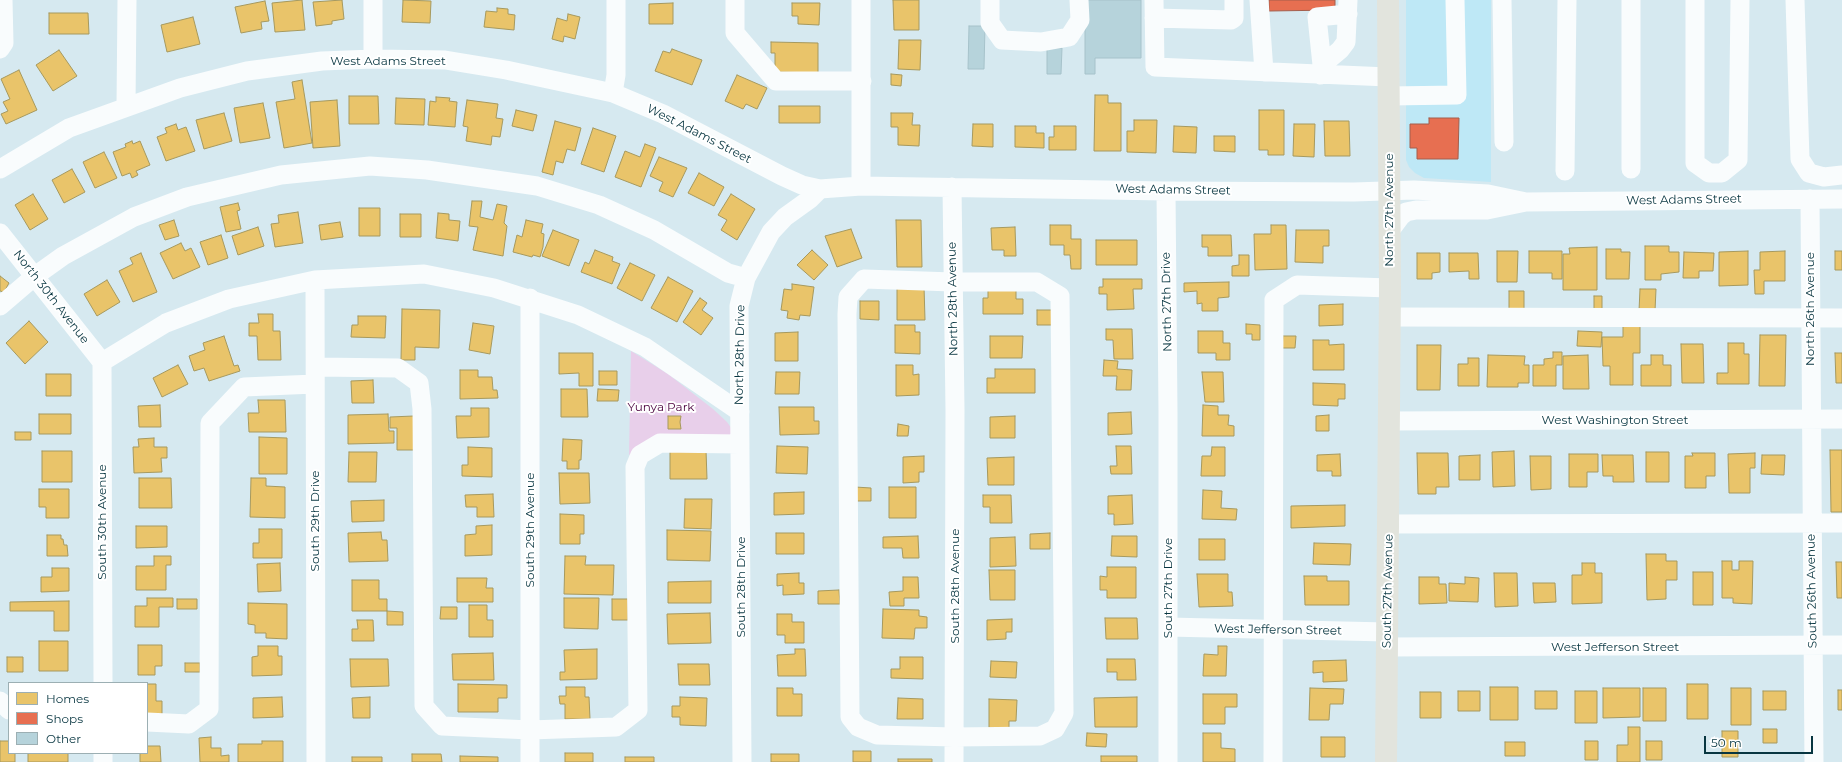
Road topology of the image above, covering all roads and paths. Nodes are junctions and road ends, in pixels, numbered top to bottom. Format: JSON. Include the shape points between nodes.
{"nodes":[{"id":1,"x":3,"y":0,"type":"edge"},
{"id":2,"x":127,"y":0,"type":"edge"},
{"id":3,"x":372,"y":0,"type":"edge"},
{"id":4,"x":616,"y":0,"type":"edge"},
{"id":5,"x":735,"y":0,"type":"edge"},
{"id":6,"x":861,"y":0,"type":"edge"},
{"id":7,"x":990,"y":0,"type":"edge"},
{"id":8,"x":1079,"y":0,"type":"edge"},
{"id":9,"x":1234,"y":0,"type":"edge"},
{"id":10,"x":1259,"y":0,"type":"edge"},
{"id":11,"x":1388,"y":0,"type":"edge"},
{"id":12,"x":1455,"y":0,"type":"edge"},
{"id":13,"x":1502,"y":0,"type":"edge"},
{"id":14,"x":1567,"y":0,"type":"edge"},
{"id":15,"x":1631,"y":0,"type":"edge"},
{"id":16,"x":1695,"y":0,"type":"edge"},
{"id":17,"x":1740,"y":0,"type":"edge"},
{"id":18,"x":1795,"y":0,"type":"edge"},
{"id":19,"x":1348,"y":7,"type":"edge"},
{"id":20,"x":1154,"y":9,"type":"edge"},
{"id":21,"x":0,"y":49,"type":"edge"},
{"id":22,"x":373,"y":58,"type":"junction"},
{"id":23,"x":1321,"y":70,"type":"junction"},
{"id":24,"x":1264,"y":72,"type":"junction"},
{"id":25,"x":862,"y":80,"type":"junction"},
{"id":26,"x":1389,"y":87,"type":"junction"},
{"id":27,"x":613,"y":93,"type":"junction"},
{"id":28,"x":126,"y":106,"type":"junction"},
{"id":29,"x":1504,"y":142,"type":"dead end"},
{"id":30,"x":0,"y":169,"type":"edge"},
{"id":31,"x":1631,"y":169,"type":"dead end"},
{"id":32,"x":1565,"y":171,"type":"dead end"},
{"id":33,"x":1842,"y":175,"type":"edge"},
{"id":34,"x":861,"y":186,"type":"junction"},
{"id":35,"x":952,"y":188,"type":"junction"},
{"id":36,"x":820,"y":189,"type":"junction"},
{"id":37,"x":1166,"y":191,"type":"junction"},
{"id":38,"x":1389,"y":191,"type":"junction"},
{"id":39,"x":1810,"y":199,"type":"junction"},
{"id":40,"x":1842,"y":199,"type":"edge"},
{"id":41,"x":1526,"y":202,"type":"junction"},
{"id":42,"x":1389,"y":232,"type":"junction"},
{"id":43,"x":0,"y":233,"type":"edge"},
{"id":44,"x":35,"y":276,"type":"junction"},
{"id":45,"x":746,"y":278,"type":"junction"},
{"id":46,"x":315,"y":280,"type":"junction"},
{"id":47,"x":953,"y":282,"type":"junction"},
{"id":48,"x":1390,"y":288,"type":"junction"},
{"id":49,"x":530,"y":298,"type":"junction"},
{"id":50,"x":0,"y":306,"type":"edge"},
{"id":51,"x":1390,"y":317,"type":"junction"},
{"id":52,"x":1810,"y":318,"type":"junction"},
{"id":53,"x":1842,"y":318,"type":"edge"},
{"id":54,"x":102,"y":362,"type":"junction"},
{"id":55,"x":316,"y":376,"type":"junction"},
{"id":56,"x":955,"y":410,"type":"joint"},
{"id":57,"x":740,"y":412,"type":"junction"},
{"id":58,"x":1168,"y":413,"type":"joint"},
{"id":59,"x":1842,"y":419,"type":"edge"},
{"id":60,"x":1810,"y":420,"type":"junction"},
{"id":61,"x":1389,"y":421,"type":"junction"},
{"id":62,"x":740,"y":444,"type":"junction"},
{"id":63,"x":1812,"y":523,"type":"junction"},
{"id":64,"x":1842,"y":523,"type":"edge"},
{"id":65,"x":1388,"y":524,"type":"junction"},
{"id":66,"x":1168,"y":628,"type":"junction"},
{"id":67,"x":1274,"y":629,"type":"junction"},
{"id":68,"x":1387,"y":640,"type":"junction"},
{"id":69,"x":1813,"y":645,"type":"junction"},
{"id":70,"x":1842,"y":645,"type":"edge"},
{"id":71,"x":102,"y":682,"type":"edge"},
{"id":72,"x":0,"y":701,"type":"edge"},
{"id":73,"x":8,"y":709,"type":"edge"},
{"id":74,"x":148,"y":722,"type":"edge"},
{"id":75,"x":530,"y":730,"type":"junction"},
{"id":76,"x":954,"y":737,"type":"junction"},
{"id":77,"x":316,"y":762,"type":"edge"},
{"id":78,"x":530,"y":762,"type":"edge"},
{"id":79,"x":742,"y":762,"type":"edge"},
{"id":80,"x":954,"y":762,"type":"edge"},
{"id":81,"x":1168,"y":762,"type":"edge"},
{"id":82,"x":1273,"y":762,"type":"edge"},
{"id":83,"x":1386,"y":762,"type":"edge"},
{"id":84,"x":1814,"y":762,"type":"edge"}],
"edges":[{"from":1,"to":21,"type":"street","via":[[4,43]]},
{"from":2,"to":28,"type":"street"},
{"from":3,"to":22,"type":"street"},
{"from":4,"to":27,"type":"street","via":[[616,75]]},
{"from":5,"to":25,"type":"street","via":[[735,33],[776,81]]},
{"from":6,"to":25,"type":"street"},
{"from":7,"to":8,"type":"street","via":[[990,23],[1002,40],[1041,42],[1069,37],[1080,20]]},
{"from":9,"to":20,"type":"street","via":[[1234,18],[1231,20]]},
{"from":10,"to":24,"type":"street"},
{"from":11,"to":26,"type":"main road","name":"North 27th Avenue"},
{"from":12,"to":26,"type":"street","via":[[1457,96]]},
{"from":13,"to":29,"type":"street"},
{"from":14,"to":32,"type":"street"},
{"from":15,"to":31,"type":"street"},
{"from":16,"to":17,"type":"street","via":[[1695,163],[1709,173],[1722,174],[1738,160]]},
{"from":18,"to":33,"type":"street","via":[[1800,159],[1809,172],[1824,177]]},
{"from":19,"to":23,"type":"street","via":[[1346,42]]},
{"from":19,"to":23,"type":"street","via":[[1317,16]]},
{"from":20,"to":24,"type":"street","via":[[1155,67]]},
{"from":22,"to":27,"type":"street","name":"West Adams Street","via":[[445,60]]},
{"from":22,"to":28,"type":"street","name":"West Adams Street","via":[[322,61],[247,71],[180,88]]},
{"from":23,"to":24,"type":"street"},
{"from":23,"to":26,"type":"street"},
{"from":25,"to":34,"type":"street"},
{"from":26,"to":38,"type":"main road","name":"North 27th Avenue"},
{"from":27,"to":36,"type":"street","name":"West Adams Street","via":[[662,114],[782,176],[802,185]]},
{"from":28,"to":30,"type":"street","name":"West Adams Street","via":[[69,128]]},
{"from":34,"to":35,"type":"street","name":"West Adams Street"},
{"from":34,"to":36,"type":"street","name":"West Adams Street"},
{"from":35,"to":37,"type":"street","name":"West Adams Street"},
{"from":35,"to":47,"type":"street","name":"North 28th Avenue"},
{"from":36,"to":45,"type":"street","name":"North 28th Drive","via":[[785,217],[771,232]]},
{"from":37,"to":38,"type":"street","name":"West Adams Street"},
{"from":37,"to":58,"type":"street","name":"North 27th Drive"},
{"from":38,"to":41,"type":"street","name":"West Adams Street","via":[[1488,194]]},
{"from":38,"to":42,"type":"main road","name":"North 27th Avenue"},
{"from":39,"to":40,"type":"street","name":"West Adams Street"},
{"from":39,"to":41,"type":"street","name":"West Adams Street"},
{"from":39,"to":52,"type":"street","name":"North 26th Avenue"},
{"from":41,"to":42,"type":"street","name":"West Adams Street","via":[[1487,210],[1406,212]]},
{"from":42,"to":48,"type":"main road","name":"North 27th Avenue"},
{"from":43,"to":44,"type":"street","name":"North 30th Avenue"},
{"from":44,"to":45,"type":"street","via":[[63,256],[134,217],[187,197],[281,175],[370,166],[427,170],[537,186],[598,205],[647,227],[728,273]]},
{"from":44,"to":50,"type":"street"},
{"from":44,"to":54,"type":"street","name":"North 30th Avenue"},
{"from":45,"to":57,"type":"street","name":"North 28th Drive","via":[[739,306]]},
{"from":46,"to":49,"type":"street","via":[[424,274]]},
{"from":46,"to":54,"type":"street","via":[[229,299],[166,324]]},
{"from":46,"to":55,"type":"street","name":"South 29th Drive"},
{"from":47,"to":56,"type":"street","name":"North 28th Avenue"},
{"from":47,"to":76,"type":"street","via":[[864,279],[848,297],[846,314],[850,717],[858,727],[877,735]]},
{"from":47,"to":76,"type":"street","via":[[1037,282],[1060,296],[1064,713],[1055,729],[1040,736]]},
{"from":48,"to":51,"type":"main road","name":"North 27th Avenue"},
{"from":48,"to":67,"type":"street","via":[[1297,285],[1274,300]]},
{"from":49,"to":57,"type":"street","via":[[578,315],[641,345]]},
{"from":49,"to":75,"type":"street","name":"South 29th Avenue"},
{"from":51,"to":52,"type":"street"},
{"from":51,"to":61,"type":"main road","name":"North 27th Avenue"},
{"from":52,"to":53,"type":"street"},
{"from":52,"to":60,"type":"street","name":"North 26th Avenue"},
{"from":54,"to":71,"type":"street","name":"South 30th Avenue"},
{"from":55,"to":74,"type":"street","via":[[244,387],[210,423],[210,709],[189,724]]},
{"from":55,"to":75,"type":"street","via":[[398,368],[419,383],[422,409],[424,706],[442,726]]},
{"from":55,"to":77,"type":"street","name":"South 29th Drive"},
{"from":56,"to":76,"type":"street","name":"South 28th Avenue"},
{"from":57,"to":62,"type":"street","name":"South 28th Drive"},
{"from":58,"to":66,"type":"street","name":"South 27th Drive"},
{"from":59,"to":60,"type":"street","name":"West Washington Street"},
{"from":60,"to":61,"type":"street","name":"West Washington Street"},
{"from":60,"to":63,"type":"street","name":"South 26th Avenue"},
{"from":61,"to":65,"type":"main road","name":"South 27th Avenue"},
{"from":62,"to":75,"type":"street","via":[[660,443],[640,455],[635,467],[638,710],[616,727]]},
{"from":62,"to":79,"type":"street","name":"South 28th Drive"},
{"from":63,"to":64,"type":"street"},
{"from":63,"to":65,"type":"street"},
{"from":63,"to":69,"type":"street","name":"South 26th Avenue"},
{"from":65,"to":68,"type":"main road","name":"South 27th Avenue"},
{"from":66,"to":67,"type":"street","name":"West Jefferson Street"},
{"from":66,"to":81,"type":"street","name":"South 27th Drive"},
{"from":67,"to":68,"type":"street","name":"West Jefferson Street"},
{"from":67,"to":82,"type":"street"},
{"from":68,"to":69,"type":"street","name":"West Jefferson Street"},
{"from":68,"to":83,"type":"main road","name":"South 27th Avenue"},
{"from":69,"to":70,"type":"street","name":"West Jefferson Street"},
{"from":69,"to":84,"type":"street","name":"South 26th Avenue"},
{"from":72,"to":73,"type":"street"},
{"from":75,"to":78,"type":"street","name":"South 29th Avenue"},
{"from":76,"to":80,"type":"street","name":"South 28th Avenue"}]}
